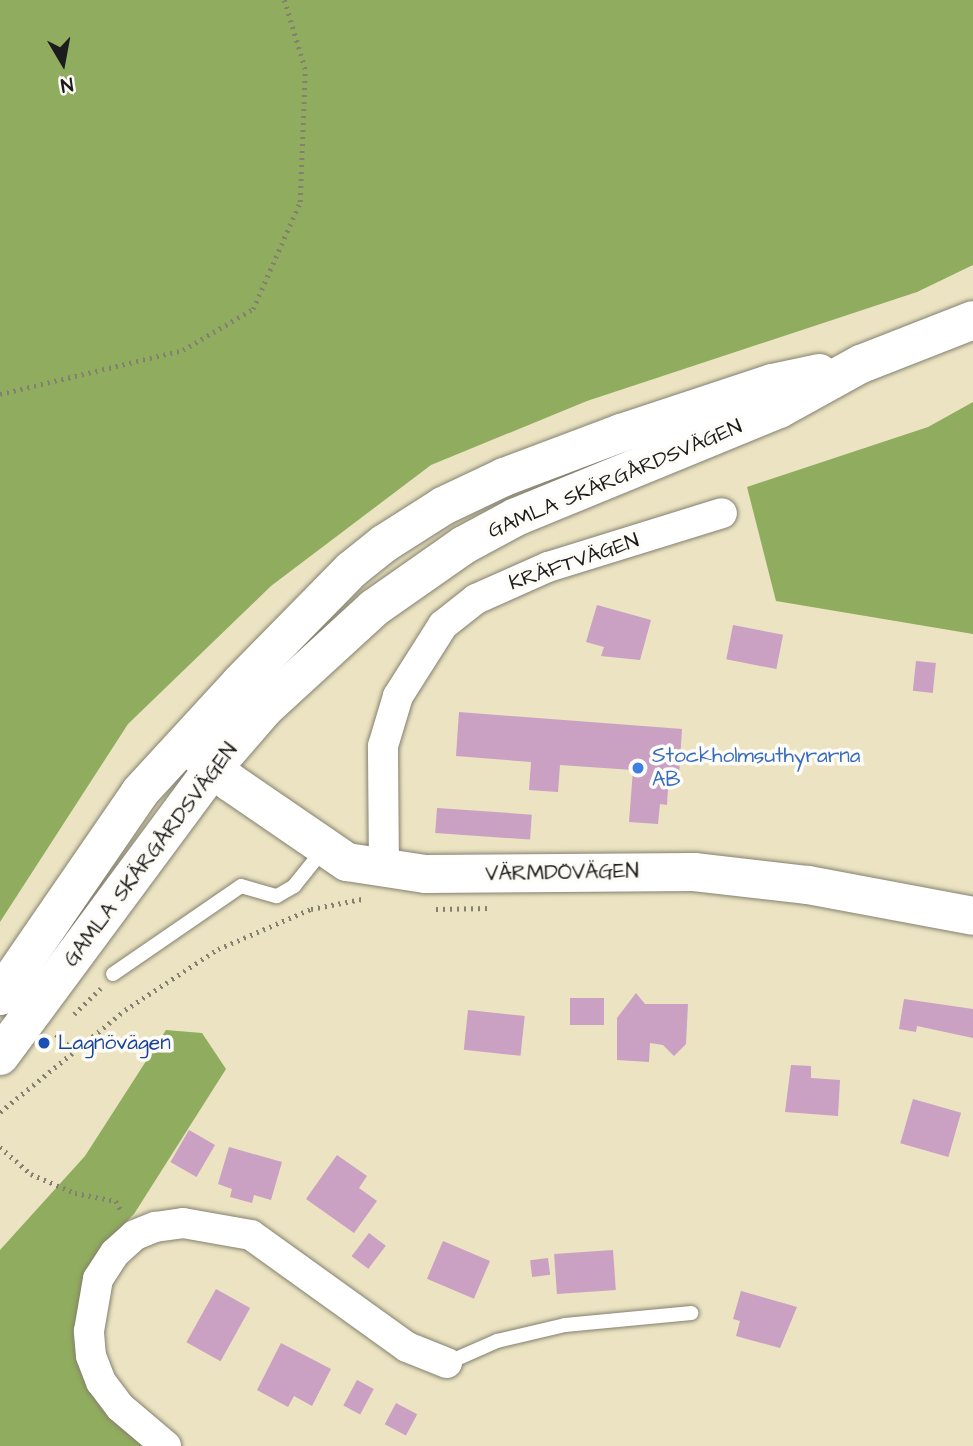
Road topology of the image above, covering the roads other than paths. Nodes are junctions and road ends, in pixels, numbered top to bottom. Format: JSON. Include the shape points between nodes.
{"nodes":[{"id":1,"x":973,"y":320,"type":"edge"},
{"id":2,"x":722,"y":513,"type":"dead end"},
{"id":3,"x":200,"y":757,"type":"junction"},
{"id":4,"x":324,"y":849,"type":"junction"},
{"id":5,"x":377,"y":884,"type":"junction"},
{"id":6,"x":973,"y":916,"type":"edge"},
{"id":7,"x":113,"y":974,"type":"road end"},
{"id":8,"x":0,"y":996,"type":"edge"},
{"id":9,"x":0,"y":1056,"type":"edge"},
{"id":10,"x":691,"y":1313,"type":"dead end"},
{"id":11,"x":447,"y":1363,"type":"joint"},
{"id":12,"x":166,"y":1446,"type":"edge"}],
"edges":[{"from":1,"to":3,"type":"main road","name":"GAMLA SKÄRGÅRDSVÄGEN","via":[[862,364],[772,383],[621,433],[504,477],[443,506],[351,570],[241,682]]},
{"from":2,"to":5,"type":"street","name":"KRÄFTVÄGEN","via":[[548,566],[476,599],[443,625],[398,696],[383,746]]},
{"from":3,"to":4,"type":"main road","name":"VÄRMDÖVÄGEN"},
{"from":3,"to":8,"type":"main road","name":"GAMLA SKÄRGÅRDSVÄGEN","via":[[140,792]]},
{"from":3,"to":9,"type":"main road","name":"GAMLA SKÄRGÅRDSVÄGEN"},
{"from":4,"to":5,"type":"main road","name":"VÄRMDÖVÄGEN"},
{"from":4,"to":7,"type":"lane","via":[[294,886],[277,896],[241,886]]},
{"from":5,"to":6,"type":"main road","name":"VÄRMDÖVÄGEN","via":[[468,875],[694,873],[808,885]]},
{"from":10,"to":11,"type":"lane","via":[[565,1325],[497,1341]]},
{"from":11,"to":12,"type":"street","via":[[407,1347],[251,1236],[183,1223],[135,1235],[99,1279],[89,1331],[91,1356],[101,1382],[120,1407]]}]}
